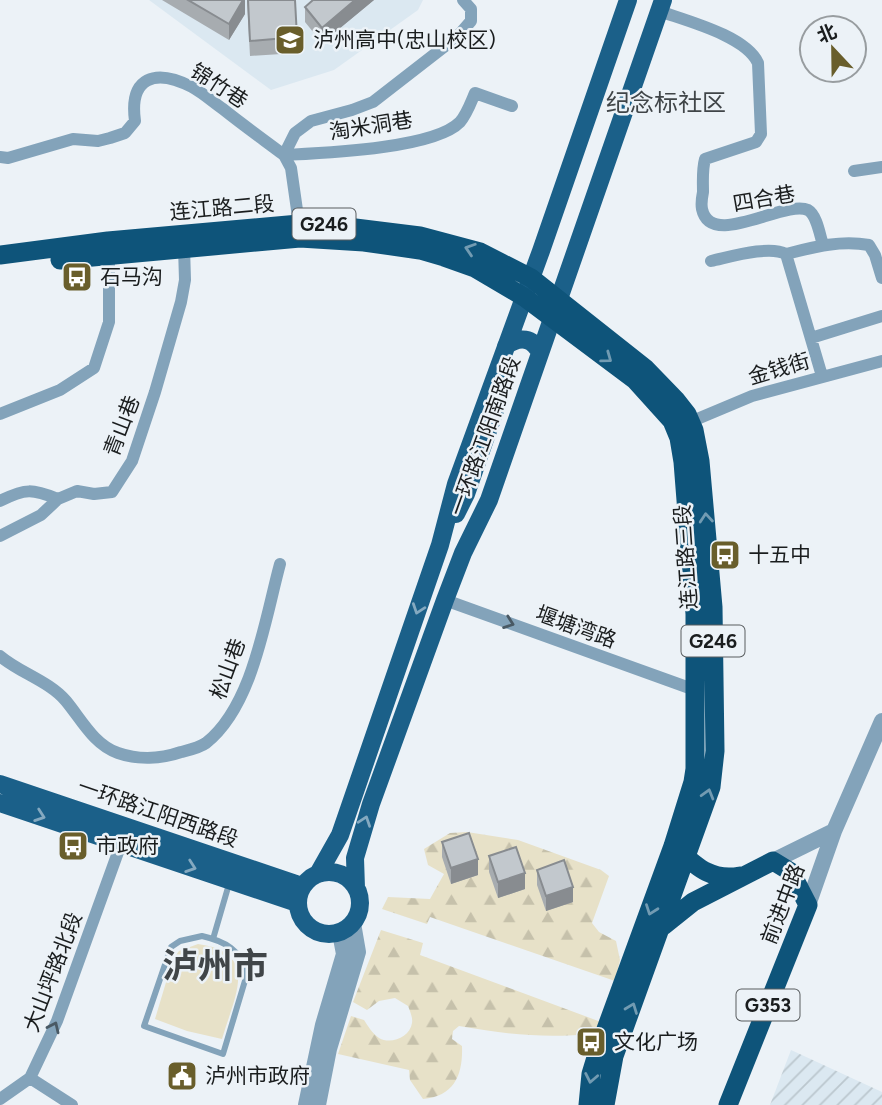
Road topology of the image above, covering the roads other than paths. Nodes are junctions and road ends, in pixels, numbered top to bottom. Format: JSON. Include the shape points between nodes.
{"nodes":[{"id":1,"x":463,"y":0,"type":"edge"},
{"id":2,"x":628,"y":0,"type":"edge"},
{"id":3,"x":640,"y":0,"type":"edge"},
{"id":4,"x":657,"y":4,"type":"edge"},
{"id":5,"x":512,"y":106,"type":"dead end"},
{"id":6,"x":284,"y":155,"type":"junction"},
{"id":7,"x":0,"y":157,"type":"edge"},
{"id":8,"x":882,"y":167,"type":"edge"},
{"id":9,"x":854,"y":171,"type":"dead end"},
{"id":10,"x":552,"y":218,"type":"junction"},
{"id":11,"x":299,"y":224,"type":"junction"},
{"id":12,"x":583,"y":226,"type":"junction"},
{"id":13,"x":822,"y":245,"type":"junction"},
{"id":14,"x":184,"y":247,"type":"junction"},
{"id":15,"x":109,"y":248,"type":"junction"},
{"id":16,"x":786,"y":254,"type":"junction"},
{"id":17,"x":0,"y":255,"type":"edge"},
{"id":18,"x":711,"y":261,"type":"dead end"},
{"id":19,"x":0,"y":268,"type":"edge"},
{"id":20,"x":881,"y":272,"type":"edge"},
{"id":21,"x":528,"y":288,"type":"junction"},
{"id":22,"x":554,"y":309,"type":"junction"},
{"id":23,"x":882,"y":316,"type":"edge"},
{"id":24,"x":811,"y":338,"type":"junction"},
{"id":25,"x":506,"y":346,"type":"junction"},
{"id":26,"x":540,"y":353,"type":"junction"},
{"id":27,"x":882,"y":361,"type":"edge"},
{"id":28,"x":822,"y":376,"type":"junction"},
{"id":29,"x":0,"y":414,"type":"edge"},
{"id":30,"x":690,"y":422,"type":"junction"},
{"id":31,"x":471,"y":497,"type":"junction"},
{"id":32,"x":58,"y":499,"type":"junction"},
{"id":33,"x":0,"y":501,"type":"edge"},
{"id":34,"x":0,"y":536,"type":"edge"},
{"id":35,"x":440,"y":545,"type":"junction"},
{"id":36,"x":463,"y":553,"type":"junction"},
{"id":37,"x":280,"y":564,"type":"dead end"},
{"id":38,"x":444,"y":600,"type":"junction"},
{"id":39,"x":0,"y":656,"type":"edge"},
{"id":40,"x":695,"y":690,"type":"junction"},
{"id":41,"x":882,"y":721,"type":"edge"},
{"id":42,"x":0,"y":784,"type":"edge"},
{"id":43,"x":0,"y":803,"type":"edge"},
{"id":44,"x":834,"y":831,"type":"junction"},
{"id":45,"x":121,"y":844,"type":"junction"},
{"id":46,"x":680,"y":852,"type":"junction"},
{"id":47,"x":773,"y":862,"type":"junction"},
{"id":48,"x":318,"y":874,"type":"junction"},
{"id":49,"x":745,"y":875,"type":"junction"},
{"id":50,"x":230,"y":881,"type":"junction"},
{"id":51,"x":356,"y":888,"type":"junction"},
{"id":52,"x":300,"y":895,"type":"junction"},
{"id":53,"x":808,"y":905,"type":"junction"},
{"id":54,"x":346,"y":928,"type":"junction"},
{"id":55,"x":661,"y":928,"type":"junction"},
{"id":56,"x":213,"y":939,"type":"junction"},
{"id":57,"x":30,"y":1078,"type":"junction"},
{"id":58,"x":0,"y":1099,"type":"edge"},
{"id":59,"x":72,"y":1105,"type":"edge"},
{"id":60,"x":306,"y":1105,"type":"edge"},
{"id":61,"x":317,"y":1105,"type":"edge"},
{"id":62,"x":588,"y":1105,"type":"edge"},
{"id":63,"x":605,"y":1105,"type":"edge"},
{"id":64,"x":728,"y":1105,"type":"edge"}],
"edges":[{"from":1,"to":6,"type":"street","via":[[471,9],[471,21],[458,36],[373,102],[311,121],[295,133]]},
{"from":2,"to":10,"type":"main road","name":"一环路江阳南路段"},
{"from":3,"to":31,"type":"main road"},
{"from":4,"to":12,"type":"main road","name":"一环路江阳南路段"},
{"from":4,"to":13,"type":"street","name":"四合巷","via":[[738,41],[758,62],[761,134],[756,142],[705,159],[702,210],[709,220],[733,225],[807,209],[813,214]]},
{"from":4,"to":31,"type":"main road"},
{"from":5,"to":6,"type":"street","name":"淘米洞巷","via":[[475,93],[459,123],[435,136],[343,152]]},
{"from":6,"to":7,"type":"street","name":"锦竹巷","via":[[193,88],[162,78],[140,84],[133,96],[135,121],[125,133],[98,141],[73,139]]},
{"from":6,"to":11,"type":"street","via":[[291,168]]},
{"from":8,"to":9,"type":"street"},
{"from":10,"to":12,"type":"main road","via":[[556,229],[566,234]]},
{"from":10,"to":21,"type":"main road","name":"一环路江阳南路段"},
{"from":11,"to":15,"type":"highway","name":"连江路二段","number":"G246"},
{"from":21,"to":11,"type":"highway","name":"连江路二段","number":"G246","one_way":true,"via":[[480,252],[420,236]]},
{"from":12,"to":22,"type":"main road","name":"一环路江阳南路段"},
{"from":13,"to":16,"type":"street"},
{"from":13,"to":20,"type":"street","via":[[869,245]]},
{"from":14,"to":15,"type":"highway","name":"连江路二段","number":"G246"},
{"from":14,"to":21,"type":"highway","name":"连江路二段","number":"G246","via":[[320,238],[420,250]]},
{"from":14,"to":32,"type":"street","name":"青山巷","via":[[181,302],[132,461],[112,492],[76,491]]},
{"from":15,"to":17,"type":"highway","name":"连江路二段","number":"G246"},
{"from":15,"to":19,"type":"highway","name":"连江路二段","number":"G246"},
{"from":15,"to":29,"type":"street","via":[[109,322],[94,368],[60,390]]},
{"from":16,"to":18,"type":"street","via":[[767,250]]},
{"from":16,"to":24,"type":"street"},
{"from":21,"to":22,"type":"highway","name":"连江路二段","number":"G246"},
{"from":21,"to":25,"type":"main road","name":"一环路江阳南路段"},
{"from":22,"to":26,"type":"main road","name":"一环路江阳南路段"},
{"from":22,"to":30,"type":"highway","name":"连江路三段","number":"G246","via":[[646,369]]},
{"from":22,"to":40,"type":"highway","name":"连江路三段","number":"G246","one_way":true,"via":[[635,380],[672,421],[679,438],[689,516]]},
{"from":23,"to":24,"type":"street"},
{"from":24,"to":28,"type":"street"},
{"from":25,"to":26,"type":"main road","via":[[528,340]]},
{"from":25,"to":35,"type":"main road","name":"一环路江阳南路段","via":[[456,484]]},
{"from":26,"to":36,"type":"main road","name":"一环路江阳南路段","via":[[489,500]]},
{"from":27,"to":28,"type":"street","name":"金钱街"},
{"from":28,"to":30,"type":"street","name":"金钱街","via":[[752,396]]},
{"from":46,"to":30,"type":"highway","name":"连江路三段","number":"G246","one_way":true,"via":[[711,788],[715,751],[713,607],[700,461]]},
{"from":31,"to":35,"type":"main road"},
{"from":31,"to":36,"type":"main road"},
{"from":32,"to":33,"type":"street","via":[[34,490]]},
{"from":32,"to":34,"type":"street","name":"青山巷","via":[[41,516]]},
{"from":35,"to":48,"type":"main road","name":"一环路江阳南路段","one_way":true,"via":[[340,835]]},
{"from":36,"to":38,"type":"main road","name":"一环路江阳南路段"},
{"from":37,"to":39,"type":"street","name":"松山巷","via":[[246,688],[231,716],[204,744],[170,756],[147,758],[102,745],[54,691]]},
{"from":38,"to":40,"type":"street","name":"堰塘湾路","one_way":true},
{"from":51,"to":38,"type":"main road","name":"一环路江阳南路段","one_way":true,"via":[[358,842]]},
{"from":40,"to":46,"type":"highway","name":"连江路三段","number":"G246","via":[[693,782]]},
{"from":41,"to":44,"type":"street","name":"前进中路"},
{"from":42,"to":52,"type":"main road","name":"一环路江阳西路段"},
{"from":43,"to":45,"type":"main road","name":"一环路江阳西路段","one_way":true},
{"from":44,"to":47,"type":"street"},
{"from":44,"to":53,"type":"street","name":"前进中路"},
{"from":45,"to":50,"type":"main road","name":"一环路江阳西路段","one_way":true},
{"from":57,"to":45,"type":"street","name":"大山坪路北段","one_way":true,"via":[[57,1021]]},
{"from":46,"to":49,"type":"highway","via":[[704,873]]},
{"from":46,"to":55,"type":"highway","name":"连江路三段","number":"G246"},
{"from":46,"to":62,"type":"highway","name":"连江路三段","number":"G246","one_way":true,"via":[[598,1051]]},
{"from":47,"to":49,"type":"highway"},
{"from":47,"to":53,"type":"highway","via":[[790,872]]},
{"from":48,"to":51,"type":"main road","via":[[344,876]]},
{"from":48,"to":52,"type":"main road"},
{"from":49,"to":55,"type":"highway","via":[[693,902]]},
{"from":50,"to":52,"type":"main road","name":"一环路江阳西路段"},
{"from":50,"to":56,"type":"lane"},
{"from":51,"to":54,"type":"main road","via":[[360,902],[357,917]]},
{"from":52,"to":54,"type":"main road","via":[[298,911],[307,926],[322,934]]},
{"from":53,"to":64,"type":"highway","name":"前进中路","number":"G353"},
{"from":54,"to":60,"type":"street","via":[[344,954]]},
{"from":54,"to":61,"type":"street","via":[[358,952]]},
{"from":63,"to":55,"type":"highway","name":"连江路三段","number":"G246","one_way":true,"via":[[614,1056]]},
{"from":56,"to":56,"type":"lane","via":[[202,936],[171,947],[144,1026],[223,1054],[247,974],[234,948]]},
{"from":57,"to":58,"type":"street","name":"大山坪路北段"},
{"from":57,"to":59,"type":"street"}]}
